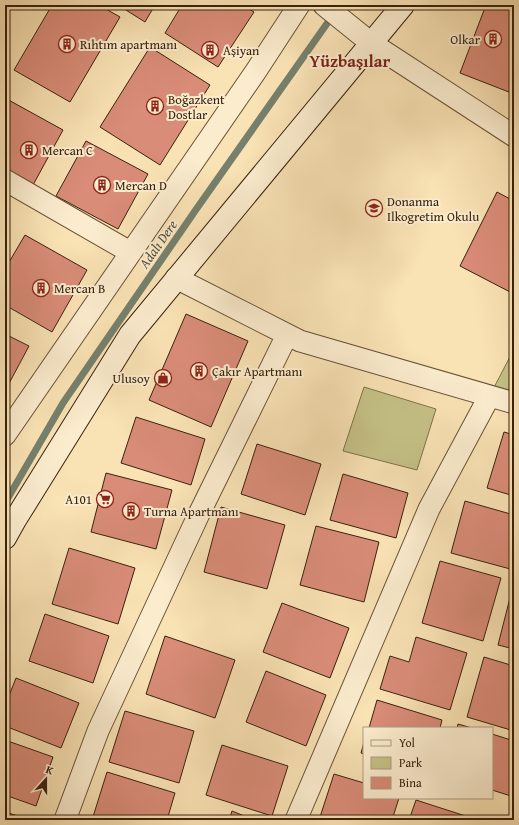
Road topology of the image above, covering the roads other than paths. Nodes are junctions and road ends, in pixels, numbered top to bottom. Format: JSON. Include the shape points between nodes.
{"nodes":[{"id":1,"x":299,"y":5,"type":"edge"},
{"id":2,"x":324,"y":5,"type":"edge"},
{"id":3,"x":403,"y":5,"type":"edge"},
{"id":4,"x":371,"y":43,"type":"junction"},
{"id":5,"x":514,"y":136,"type":"edge"},
{"id":6,"x":5,"y":180,"type":"edge"},
{"id":7,"x":130,"y":252,"type":"junction"},
{"id":8,"x":176,"y":278,"type":"junction"},
{"id":9,"x":287,"y":335,"type":"junction"},
{"id":10,"x":489,"y":397,"type":"junction"},
{"id":11,"x":514,"y":403,"type":"edge"},
{"id":12,"x":5,"y":435,"type":"edge"},
{"id":13,"x":5,"y":538,"type":"edge"},
{"id":14,"x":65,"y":820,"type":"edge"},
{"id":15,"x":296,"y":820,"type":"edge"}],
"edges":[{"from":1,"to":7,"type":"street"},
{"from":2,"to":4,"type":"street"},
{"from":3,"to":4,"type":"street"},
{"from":4,"to":5,"type":"street"},
{"from":4,"to":8,"type":"street"},
{"from":6,"to":7,"type":"street"},
{"from":7,"to":12,"type":"street"},
{"from":8,"to":9,"type":"street"},
{"from":8,"to":13,"type":"street","via":[[130,335]]},
{"from":9,"to":10,"type":"street"},
{"from":9,"to":14,"type":"street","via":[[198,516],[108,710]]},
{"from":10,"to":11,"type":"street"},
{"from":10,"to":15,"type":"street","via":[[429,509]]}]}
